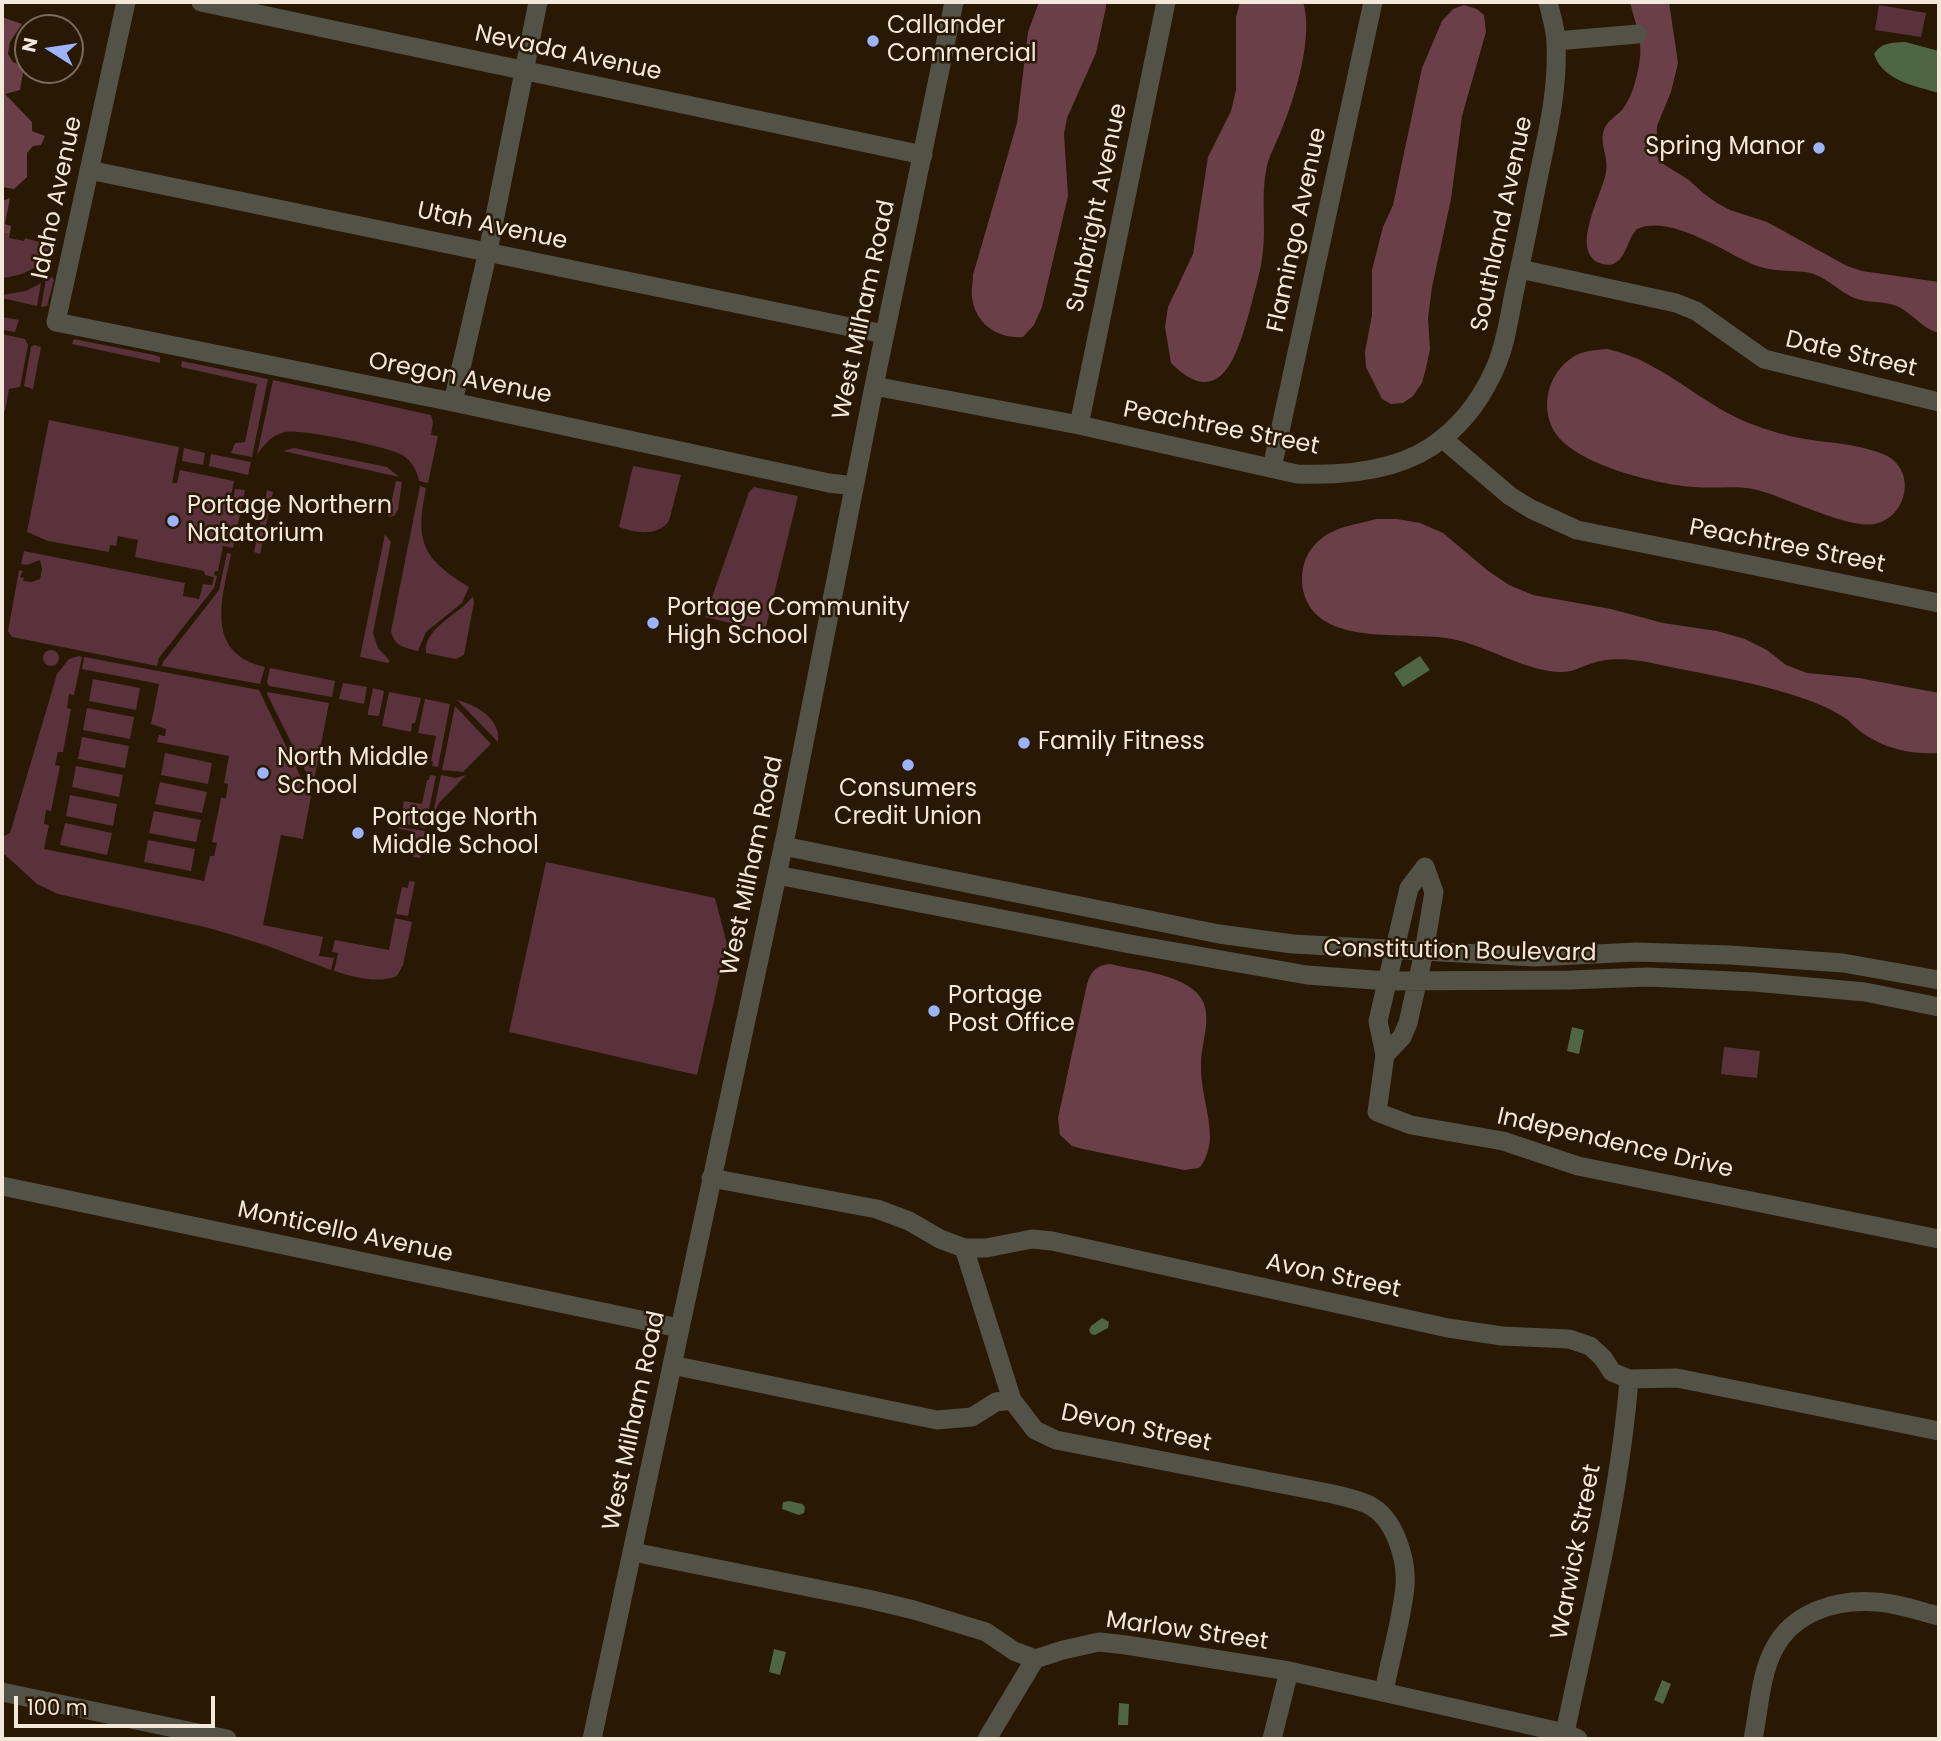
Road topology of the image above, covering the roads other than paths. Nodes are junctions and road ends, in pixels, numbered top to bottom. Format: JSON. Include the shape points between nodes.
{"nodes":[{"id":1,"x":126,"y":2,"type":"edge"},
{"id":2,"x":201,"y":2,"type":"edge"},
{"id":3,"x":538,"y":2,"type":"edge"},
{"id":4,"x":954,"y":2,"type":"edge"},
{"id":5,"x":1166,"y":2,"type":"edge"},
{"id":6,"x":1373,"y":2,"type":"edge"},
{"id":7,"x":1548,"y":2,"type":"edge"},
{"id":8,"x":1638,"y":34,"type":"dead end"},
{"id":9,"x":1556,"y":41,"type":"junction"},
{"id":10,"x":523,"y":69,"type":"junction"},
{"id":11,"x":923,"y":155,"type":"junction"},
{"id":12,"x":89,"y":170,"type":"junction"},
{"id":13,"x":488,"y":251,"type":"junction"},
{"id":14,"x":1520,"y":269,"type":"junction"},
{"id":15,"x":56,"y":322,"type":"joint"},
{"id":16,"x":884,"y":334,"type":"junction"},
{"id":17,"x":874,"y":386,"type":"junction"},
{"id":18,"x":453,"y":401,"type":"junction"},
{"id":19,"x":1939,"y":401,"type":"edge"},
{"id":20,"x":1079,"y":425,"type":"junction"},
{"id":21,"x":1443,"y":439,"type":"junction"},
{"id":22,"x":1272,"y":468,"type":"junction"},
{"id":23,"x":854,"y":486,"type":"junction"},
{"id":24,"x":1939,"y":603,"type":"edge"},
{"id":25,"x":783,"y":846,"type":"junction"},
{"id":26,"x":777,"y":875,"type":"junction"},
{"id":27,"x":1394,"y":950,"type":"junction"},
{"id":28,"x":1424,"y":952,"type":"junction"},
{"id":29,"x":1939,"y":980,"type":"edge"},
{"id":30,"x":1387,"y":981,"type":"junction"},
{"id":31,"x":1418,"y":981,"type":"junction"},
{"id":32,"x":1939,"y":1007,"type":"edge"},
{"id":33,"x":1385,"y":1055,"type":"junction"},
{"id":34,"x":711,"y":1178,"type":"junction"},
{"id":35,"x":2,"y":1186,"type":"edge"},
{"id":36,"x":1939,"y":1238,"type":"edge"},
{"id":37,"x":964,"y":1248,"type":"junction"},
{"id":38,"x":679,"y":1328,"type":"junction"},
{"id":39,"x":672,"y":1365,"type":"junction"},
{"id":40,"x":1629,"y":1379,"type":"junction"},
{"id":41,"x":1012,"y":1400,"type":"junction"},
{"id":42,"x":1939,"y":1431,"type":"edge"},
{"id":43,"x":633,"y":1552,"type":"junction"},
{"id":44,"x":1939,"y":1616,"type":"edge"},
{"id":45,"x":1035,"y":1659,"type":"junction"},
{"id":46,"x":1289,"y":1671,"type":"junction"},
{"id":47,"x":2,"y":1692,"type":"edge"},
{"id":48,"x":1384,"y":1692,"type":"junction"},
{"id":49,"x":1571,"y":1736,"type":"edge"},
{"id":50,"x":227,"y":1739,"type":"edge"},
{"id":51,"x":594,"y":1739,"type":"edge"},
{"id":52,"x":987,"y":1739,"type":"edge"},
{"id":53,"x":1272,"y":1739,"type":"edge"},
{"id":54,"x":1753,"y":1739,"type":"edge"}],
"edges":[{"from":1,"to":12,"type":"street","name":"Idaho Avenue"},
{"from":2,"to":10,"type":"street","name":"Nevada Avenue"},
{"from":3,"to":10,"type":"street"},
{"from":4,"to":11,"type":"street","name":"West Milham Road"},
{"from":5,"to":20,"type":"street","name":"Sunbright Avenue"},
{"from":6,"to":22,"type":"street","name":"Flamingo Avenue"},
{"from":7,"to":9,"type":"street","name":"Southland Avenue"},
{"from":8,"to":9,"type":"street"},
{"from":9,"to":14,"type":"street","name":"Southland Avenue","via":[[1555,93]]},
{"from":10,"to":11,"type":"street","name":"Nevada Avenue"},
{"from":10,"to":13,"type":"street"},
{"from":11,"to":16,"type":"street","name":"West Milham Road"},
{"from":12,"to":13,"type":"street","name":"Utah Avenue"},
{"from":12,"to":15,"type":"street","name":"Idaho Avenue"},
{"from":13,"to":16,"type":"street","name":"Utah Avenue"},
{"from":13,"to":18,"type":"street"},
{"from":14,"to":19,"type":"street","name":"Date Street","via":[[1676,303],[1696,311],[1764,359]]},
{"from":14,"to":21,"type":"street","name":"Southland Avenue","via":[[1498,363],[1483,393]]},
{"from":15,"to":18,"type":"street","name":"Oregon Avenue"},
{"from":16,"to":17,"type":"street","name":"West Milham Road"},
{"from":17,"to":20,"type":"street","name":"Peachtree Street"},
{"from":17,"to":23,"type":"street","name":"West Milham Road"},
{"from":18,"to":23,"type":"street","name":"Oregon Avenue"},
{"from":20,"to":22,"type":"street","name":"Peachtree Street"},
{"from":21,"to":22,"type":"street","name":"Peachtree Street","via":[[1421,454],[1354,473],[1297,474]]},
{"from":21,"to":24,"type":"street","name":"Peachtree Street","via":[[1510,496],[1577,530]]},
{"from":23,"to":25,"type":"street","name":"West Milham Road"},
{"from":25,"to":26,"type":"street","name":"West Milham Road"},
{"from":25,"to":27,"type":"street","name":"Constitution Boulevard","via":[[1219,934]]},
{"from":26,"to":30,"type":"street","name":"Constitution Boulevard","via":[[1144,947],[1307,975]]},
{"from":26,"to":34,"type":"street","name":"West Milham Road"},
{"from":27,"to":28,"type":"street","name":"Constitution Boulevard"},
{"from":27,"to":28,"type":"street","name":"Independence Drive","via":[[1409,888],[1425,867],[1434,892]]},
{"from":27,"to":30,"type":"street","name":"Independence Drive"},
{"from":28,"to":29,"type":"street","name":"Constitution Boulevard","via":[[1535,957],[1717,954],[1843,963]]},
{"from":28,"to":31,"type":"street","name":"Independence Drive"},
{"from":30,"to":31,"type":"street","name":"Constitution Boulevard"},
{"from":30,"to":33,"type":"street","name":"Independence Drive","via":[[1378,1021]]},
{"from":31,"to":32,"type":"street","name":"Constitution Boulevard","via":[[1648,977],[1865,992]]},
{"from":31,"to":33,"type":"street","name":"Independence Drive","via":[[1402,1037]]},
{"from":33,"to":36,"type":"street","name":"Independence Drive","via":[[1377,1112],[1411,1125],[1503,1141],[1578,1166]]},
{"from":34,"to":37,"type":"street","name":"Avon Street","via":[[877,1209]]},
{"from":34,"to":38,"type":"street","name":"West Milham Road"},
{"from":35,"to":38,"type":"street","name":"Monticello Avenue"},
{"from":37,"to":40,"type":"street","name":"Avon Street","via":[[1032,1239],[1052,1241],[1448,1328],[1569,1339],[1590,1346],[1612,1371]]},
{"from":37,"to":41,"type":"street","name":"Devon Street"},
{"from":38,"to":39,"type":"street","name":"West Milham Road"},
{"from":39,"to":41,"type":"street","via":[[937,1420],[972,1417],[996,1402]]},
{"from":39,"to":43,"type":"street","name":"West Milham Road"},
{"from":40,"to":42,"type":"street","via":[[1677,1378]]},
{"from":40,"to":49,"type":"street","name":"Warwick Street","via":[[1616,1487]]},
{"from":41,"to":48,"type":"street","name":"Devon Street","via":[[1035,1430],[1056,1440],[1333,1494],[1370,1506],[1392,1531],[1404,1566],[1405,1586]]},
{"from":43,"to":45,"type":"street","via":[[914,1610],[986,1632]]},
{"from":43,"to":51,"type":"street","name":"West Milham Road"},
{"from":44,"to":54,"type":"street","via":[[1876,1602],[1844,1603],[1798,1619],[1773,1650]]},
{"from":45,"to":46,"type":"street","name":"Marlow Street","via":[[1100,1642]]},
{"from":45,"to":52,"type":"street"},
{"from":46,"to":48,"type":"street","name":"Marlow Street"},
{"from":46,"to":53,"type":"street"},
{"from":47,"to":50,"type":"street"},
{"from":48,"to":49,"type":"street","name":"Marlow Street"}]}
